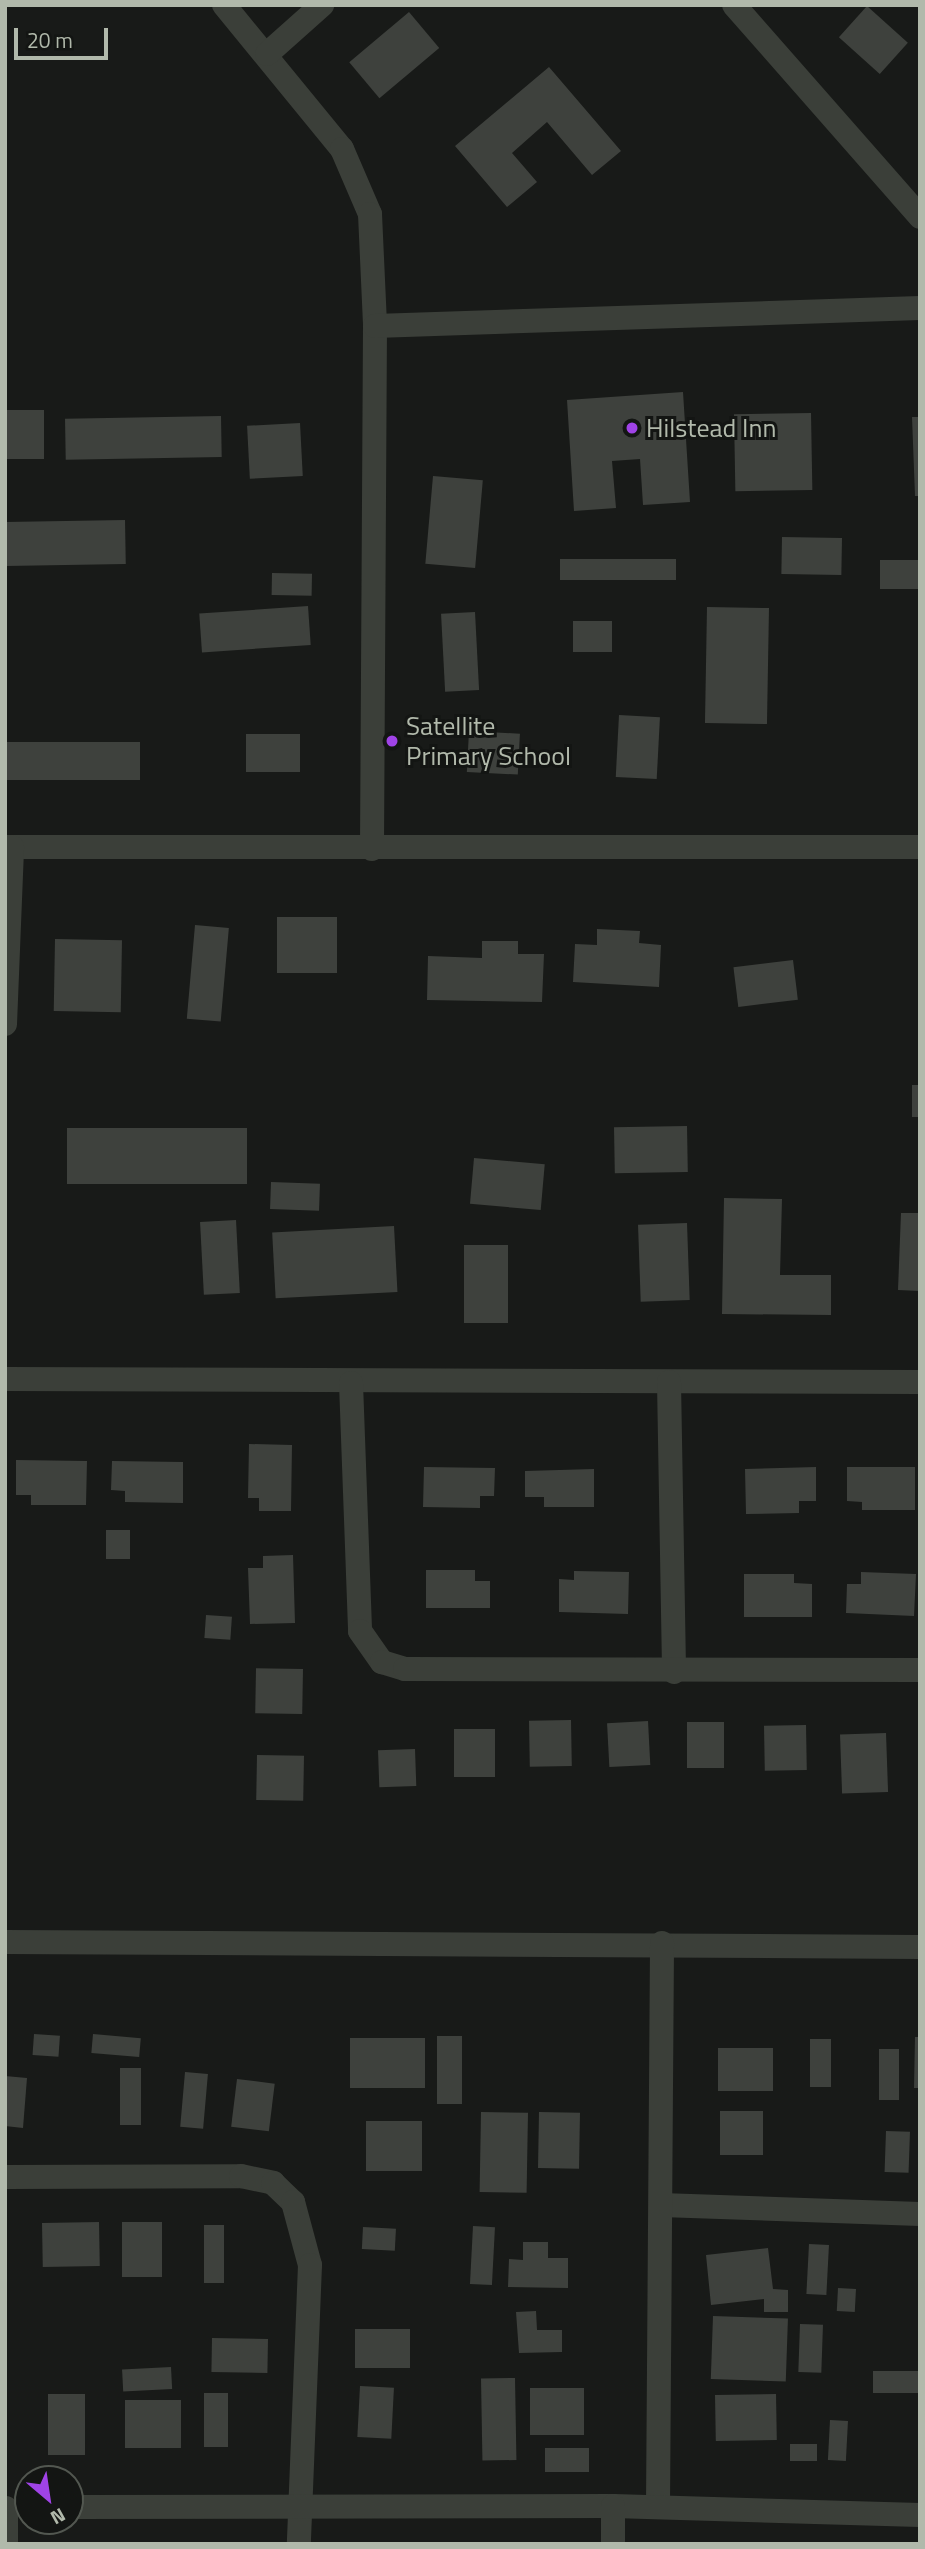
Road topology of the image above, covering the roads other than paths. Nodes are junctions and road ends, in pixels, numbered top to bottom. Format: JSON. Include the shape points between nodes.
{"nodes":[{"id":1,"x":224,"y":5,"type":"edge"},
{"id":2,"x":323,"y":5,"type":"edge"},
{"id":3,"x":734,"y":5,"type":"edge"},
{"id":4,"x":267,"y":54,"type":"junction"},
{"id":5,"x":920,"y":217,"type":"edge"},
{"id":6,"x":920,"y":308,"type":"edge"},
{"id":7,"x":375,"y":326,"type":"junction"},
{"id":8,"x":9,"y":847,"type":"edge"},
{"id":9,"x":920,"y":847,"type":"edge"},
{"id":10,"x":372,"y":849,"type":"junction"},
{"id":11,"x":5,"y":1024,"type":"edge"},
{"id":12,"x":5,"y":1379,"type":"edge"},
{"id":13,"x":668,"y":1382,"type":"junction"},
{"id":14,"x":920,"y":1382,"type":"edge"},
{"id":15,"x":351,"y":1383,"type":"junction"},
{"id":16,"x":920,"y":1670,"type":"edge"},
{"id":17,"x":674,"y":1672,"type":"junction"},
{"id":18,"x":5,"y":1942,"type":"edge"},
{"id":19,"x":662,"y":1944,"type":"junction"},
{"id":20,"x":920,"y":1947,"type":"edge"},
{"id":21,"x":5,"y":2177,"type":"edge"},
{"id":22,"x":660,"y":2205,"type":"junction"},
{"id":23,"x":920,"y":2214,"type":"edge"},
{"id":24,"x":300,"y":2504,"type":"junction"},
{"id":25,"x":613,"y":2506,"type":"junction"},
{"id":26,"x":658,"y":2506,"type":"junction"},
{"id":27,"x":84,"y":2507,"type":"edge"},
{"id":28,"x":6,"y":2508,"type":"edge"},
{"id":29,"x":920,"y":2515,"type":"edge"},
{"id":30,"x":6,"y":2544,"type":"edge"},
{"id":31,"x":299,"y":2544,"type":"edge"},
{"id":32,"x":613,"y":2544,"type":"edge"}],
"edges":[{"from":1,"to":4,"type":"street"},
{"from":2,"to":4,"type":"street"},
{"from":3,"to":5,"type":"street"},
{"from":4,"to":7,"type":"street","via":[[342,149],[362,188],[370,214]]},
{"from":6,"to":7,"type":"street"},
{"from":7,"to":10,"type":"street"},
{"from":8,"to":10,"type":"street"},
{"from":8,"to":11,"type":"street"},
{"from":9,"to":10,"type":"street"},
{"from":12,"to":15,"type":"street"},
{"from":13,"to":14,"type":"street"},
{"from":13,"to":15,"type":"street"},
{"from":13,"to":17,"type":"street"},
{"from":15,"to":17,"type":"street","via":[[359,1621],[363,1640],[376,1657],[405,1669]]},
{"from":16,"to":17,"type":"street"},
{"from":18,"to":19,"type":"street"},
{"from":19,"to":20,"type":"street"},
{"from":19,"to":22,"type":"street"},
{"from":21,"to":24,"type":"street","via":[[241,2176],[273,2183],[293,2202],[310,2265]]},
{"from":22,"to":23,"type":"street"},
{"from":22,"to":26,"type":"street"},
{"from":24,"to":25,"type":"street"},
{"from":24,"to":27,"type":"street"},
{"from":24,"to":31,"type":"street"},
{"from":25,"to":26,"type":"street"},
{"from":25,"to":32,"type":"street"},
{"from":26,"to":29,"type":"street"},
{"from":28,"to":30,"type":"street"}]}
